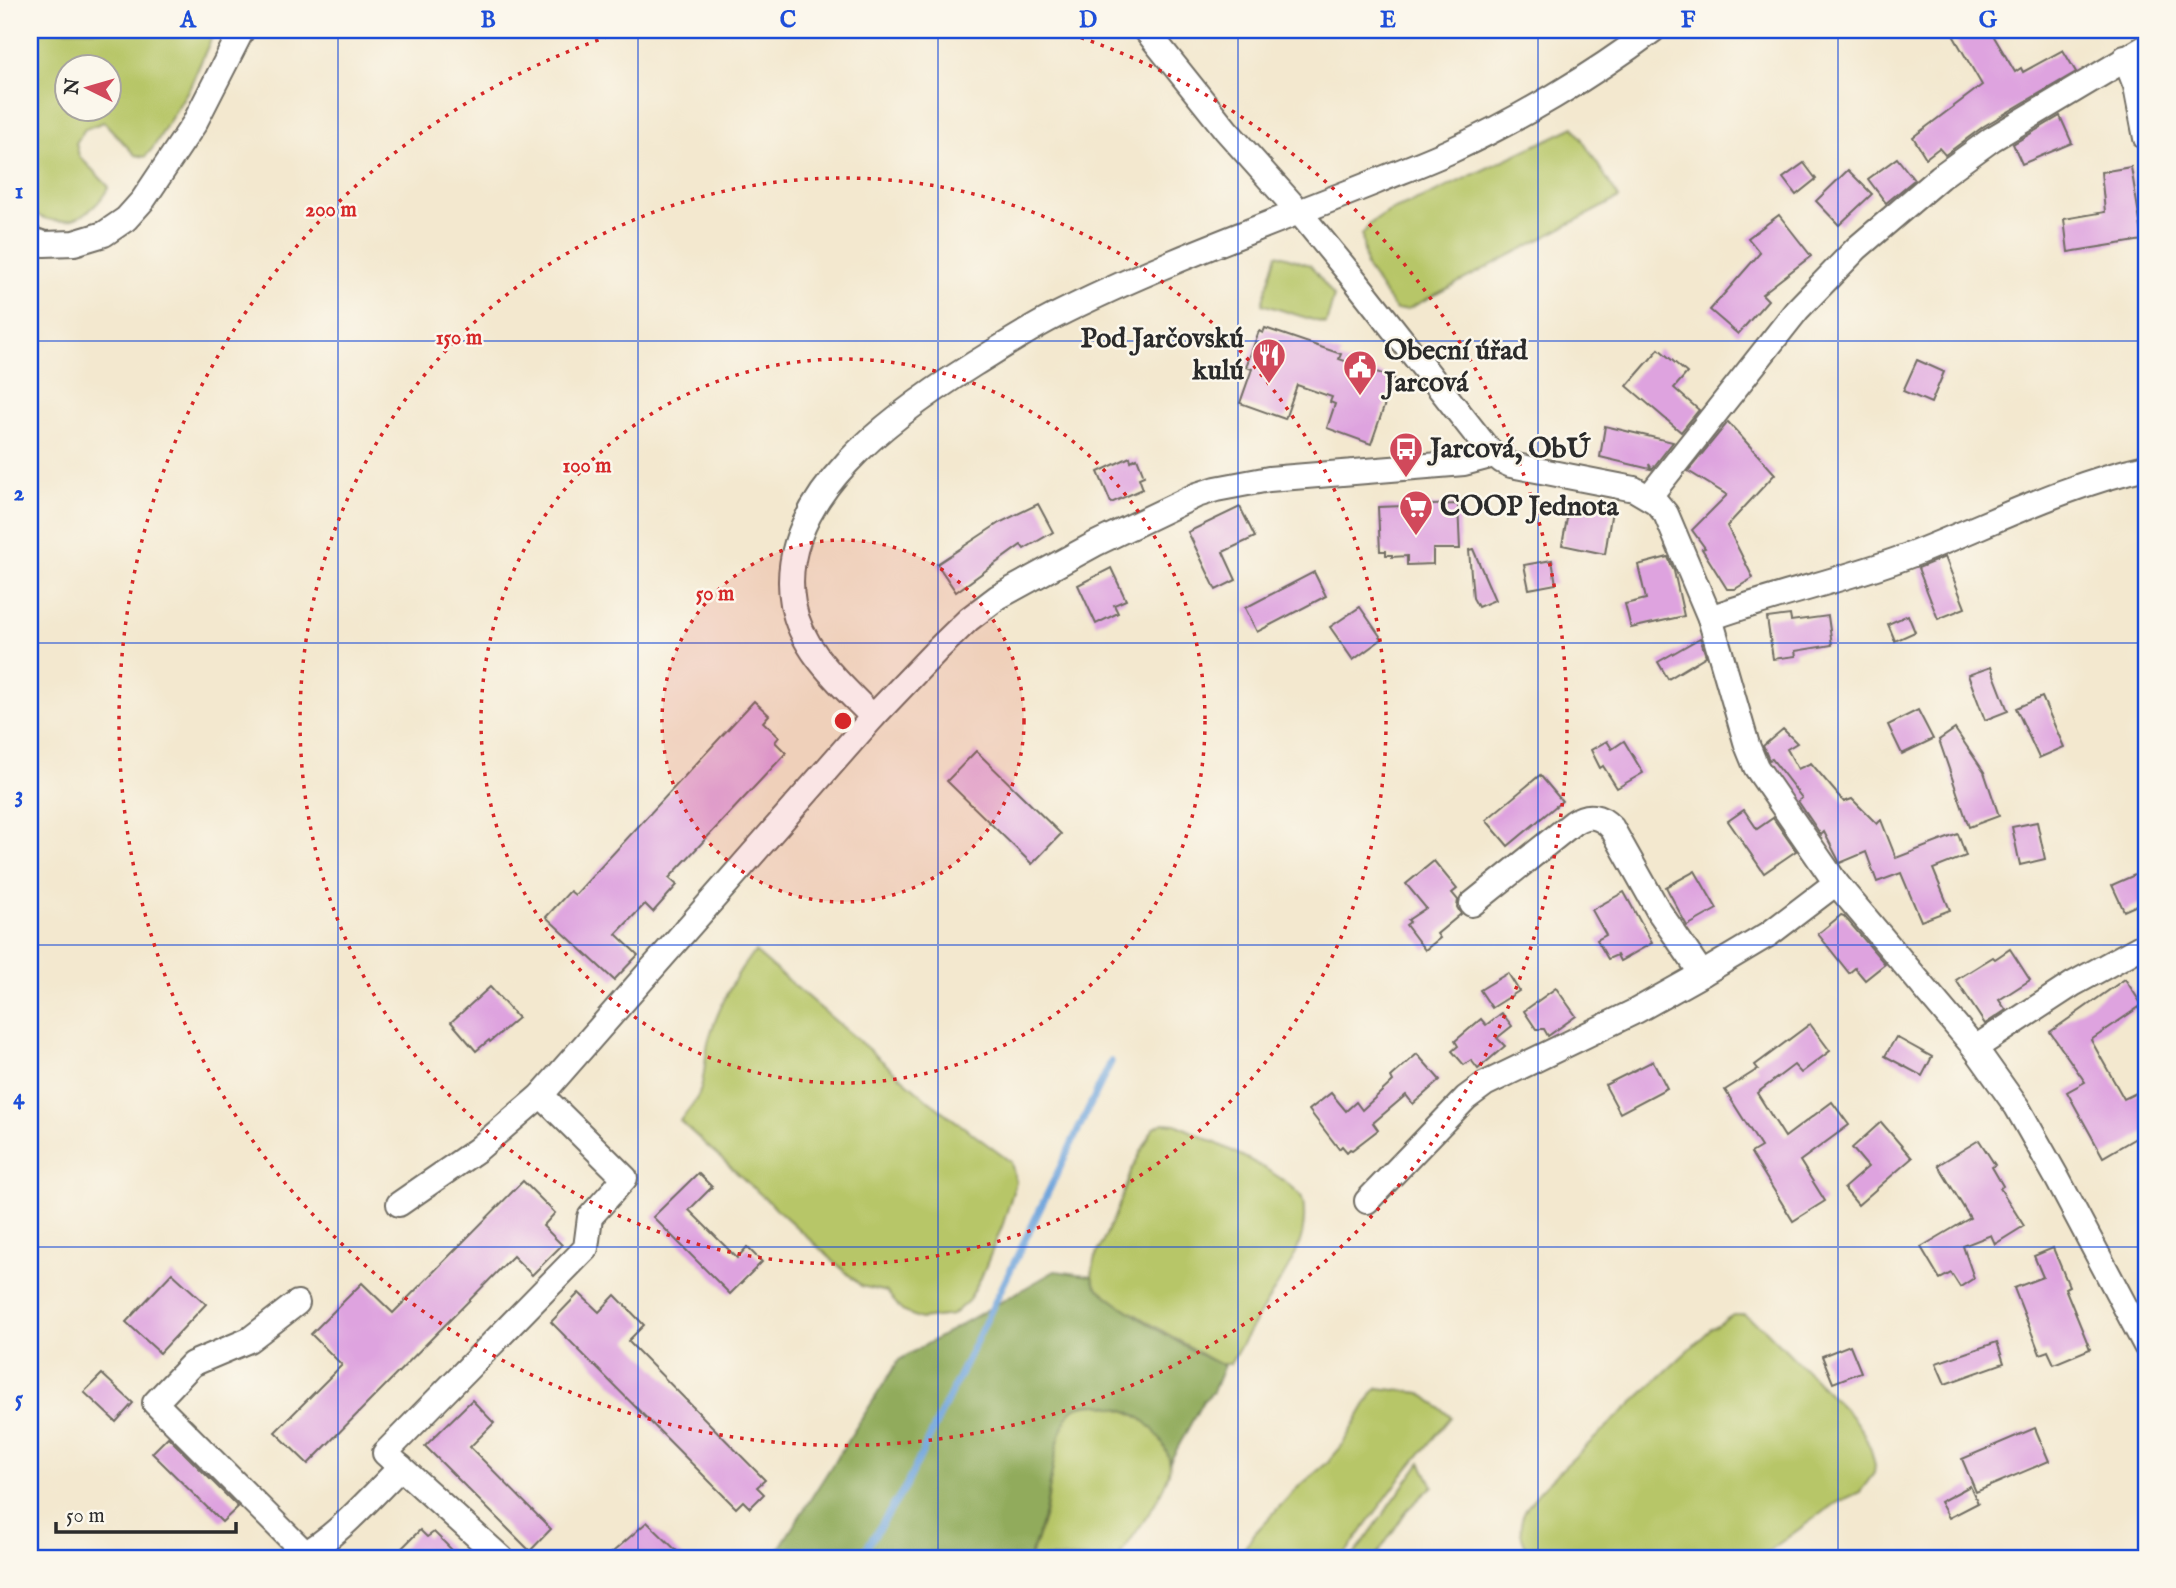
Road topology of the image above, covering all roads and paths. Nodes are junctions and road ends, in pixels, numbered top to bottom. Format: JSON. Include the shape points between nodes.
{"nodes":[{"id":1,"x":242,"y":30,"type":"edge"},
{"id":2,"x":1146,"y":30,"type":"edge"},
{"id":3,"x":1653,"y":30,"type":"edge"},
{"id":4,"x":2136,"y":53,"type":"edge"},
{"id":5,"x":2146,"y":138,"type":"edge"},
{"id":6,"x":1299,"y":212,"type":"junction"},
{"id":7,"x":30,"y":239,"type":"edge"},
{"id":8,"x":1494,"y":456,"type":"junction"},
{"id":9,"x":2146,"y":467,"type":"edge"},
{"id":10,"x":1649,"y":497,"type":"junction"},
{"id":11,"x":1710,"y":618,"type":"junction"},
{"id":12,"x":873,"y":717,"type":"junction"},
{"id":13,"x":1836,"y":883,"type":"junction"},
{"id":14,"x":1472,"y":904,"type":"dead end"},
{"id":15,"x":2146,"y":944,"type":"edge"},
{"id":16,"x":1702,"y":974,"type":"junction"},
{"id":17,"x":1975,"y":1048,"type":"junction"},
{"id":18,"x":541,"y":1095,"type":"junction"},
{"id":19,"x":1367,"y":1201,"type":"dead end"},
{"id":20,"x":399,"y":1204,"type":"dead end"},
{"id":21,"x":298,"y":1303,"type":"dead end"},
{"id":22,"x":2146,"y":1346,"type":"edge"},
{"id":23,"x":401,"y":1467,"type":"junction"},
{"id":24,"x":302,"y":1556,"type":"edge"},
{"id":25,"x":500,"y":1558,"type":"edge"}],
"edges":[{"from":1,"to":7,"type":"street","via":[[194,124],[126,219],[104,234],[74,243],[44,244]]},
{"from":2,"to":6,"type":"street"},
{"from":3,"to":6,"type":"street","via":[[1596,70],[1449,152]]},
{"from":4,"to":5,"type":"street","via":[[2136,86]]},
{"from":4,"to":10,"type":"street","via":[[1983,145],[1857,248],[1797,310]]},
{"from":6,"to":8,"type":"street"},
{"from":6,"to":12,"type":"street","via":[[1050,318],[950,379],[904,412],[845,465],[804,524],[793,562],[793,605],[810,646]]},
{"from":8,"to":10,"type":"street","via":[[1511,465],[1619,485]]},
{"from":8,"to":12,"type":"street","via":[[1464,463],[1269,479],[1196,495],[998,597],[969,619]]},
{"from":9,"to":11,"type":"street","via":[[2078,486],[1911,555]]},
{"from":10,"to":11,"type":"street","via":[[1671,523]]},
{"from":11,"to":13,"type":"street","via":[[1756,767]]},
{"from":12,"to":18,"type":"street"},
{"from":13,"to":16,"type":"street","via":[[1769,934]]},
{"from":13,"to":17,"type":"street"},
{"from":14,"to":16,"type":"street","via":[[1578,819],[1599,817],[1612,828],[1658,910]]},
{"from":15,"to":17,"type":"street","via":[[2073,984]]},
{"from":16,"to":19,"type":"street","via":[[1485,1084]]},
{"from":17,"to":22,"type":"street","via":[[2038,1143]]},
{"from":18,"to":20,"type":"street","via":[[477,1150]]},
{"from":18,"to":23,"type":"street","via":[[625,1178],[590,1217],[586,1248],[385,1453]]},
{"from":21,"to":24,"type":"street","via":[[249,1340],[192,1364],[155,1403]]},
{"from":23,"to":24,"type":"street","via":[[335,1532]]},
{"from":23,"to":25,"type":"street"}]}
